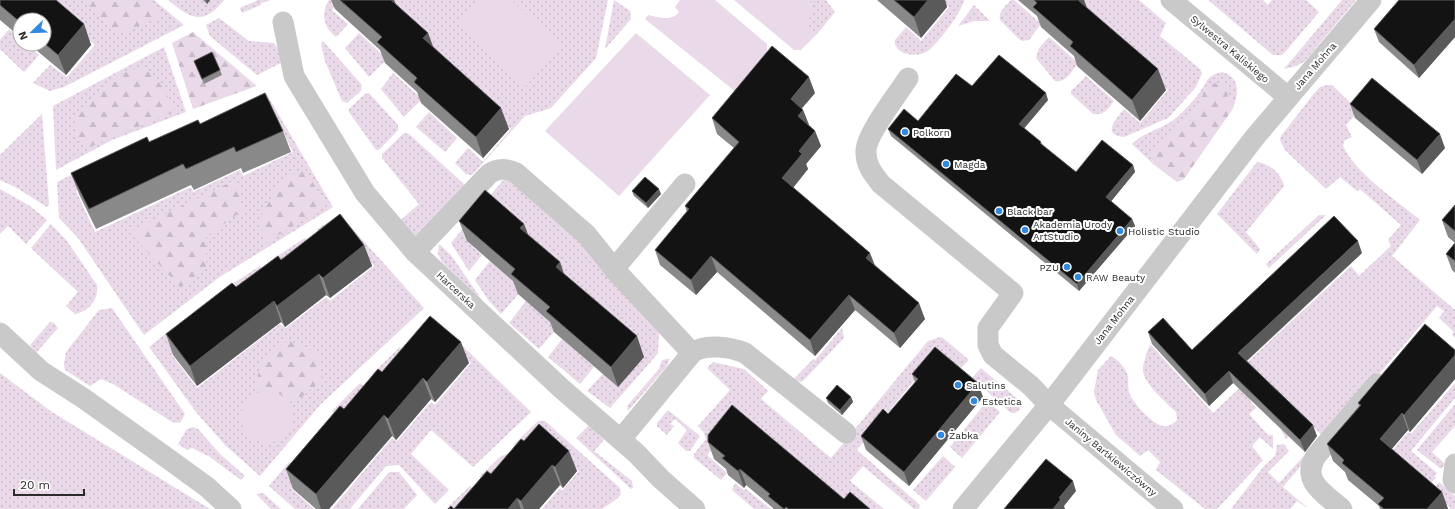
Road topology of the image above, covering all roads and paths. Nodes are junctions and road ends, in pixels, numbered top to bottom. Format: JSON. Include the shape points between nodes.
{"nodes":[{"id":1,"x":1171,"y":0,"type":"edge"},
{"id":2,"x":1371,"y":0,"type":"edge"},
{"id":3,"x":283,"y":22,"type":"dead end"},
{"id":4,"x":908,"y":78,"type":"dead end"},
{"id":5,"x":1288,"y":97,"type":"junction"},
{"id":6,"x":685,"y":184,"type":"dead end"},
{"id":7,"x":415,"y":252,"type":"junction"},
{"id":8,"x":614,"y":269,"type":"junction"},
{"id":9,"x":0,"y":334,"type":"edge"},
{"id":10,"x":692,"y":353,"type":"junction"},
{"id":11,"x":1389,"y":371,"type":"edge"},
{"id":12,"x":1049,"y":405,"type":"junction"},
{"id":13,"x":846,"y":433,"type":"dead end"},
{"id":14,"x":621,"y":440,"type":"junction"},
{"id":15,"x":1455,"y":464,"type":"edge"},
{"id":16,"x":1455,"y":483,"type":"edge"},
{"id":17,"x":231,"y":509,"type":"edge"},
{"id":18,"x":695,"y":509,"type":"edge"},
{"id":19,"x":963,"y":509,"type":"edge"},
{"id":20,"x":1172,"y":509,"type":"edge"},
{"id":21,"x":1342,"y":509,"type":"edge"}],
"edges":[{"from":1,"to":5,"type":"street","name":"Sylwestra Kaliskiego"},
{"from":2,"to":5,"type":"street","name":"Jana Mohna"},
{"from":3,"to":7,"type":"street","name":"Harcerska","via":[[294,76],[365,193]]},
{"from":4,"to":12,"type":"street","name":"Janiny Bartkiewiczówny","via":[[870,136],[866,149],[869,167],[881,184],[1013,294],[988,328],[988,345],[993,355],[1031,386]]},
{"from":5,"to":12,"type":"street","name":"Jana Mohna","via":[[1200,207]]},
{"from":6,"to":8,"type":"street"},
{"from":7,"to":8,"type":"street","via":[[489,174],[507,169],[516,173],[587,235]]},
{"from":7,"to":14,"type":"street","name":"Harcerska","via":[[562,389]]},
{"from":8,"to":10,"type":"street"},
{"from":9,"to":17,"type":"street","via":[[41,371],[163,455],[207,487]]},
{"from":10,"to":13,"type":"street","via":[[704,347],[744,353]]},
{"from":10,"to":14,"type":"street"},
{"from":11,"to":21,"type":"street","via":[[1312,462],[1310,475],[1315,485]]},
{"from":12,"to":19,"type":"street","name":"Jana Mohna"},
{"from":12,"to":20,"type":"street","name":"Janiny Bartkiewiczówny"},
{"from":14,"to":18,"type":"street","name":"Harcerska"},
{"from":15,"to":16,"type":"street"}]}
